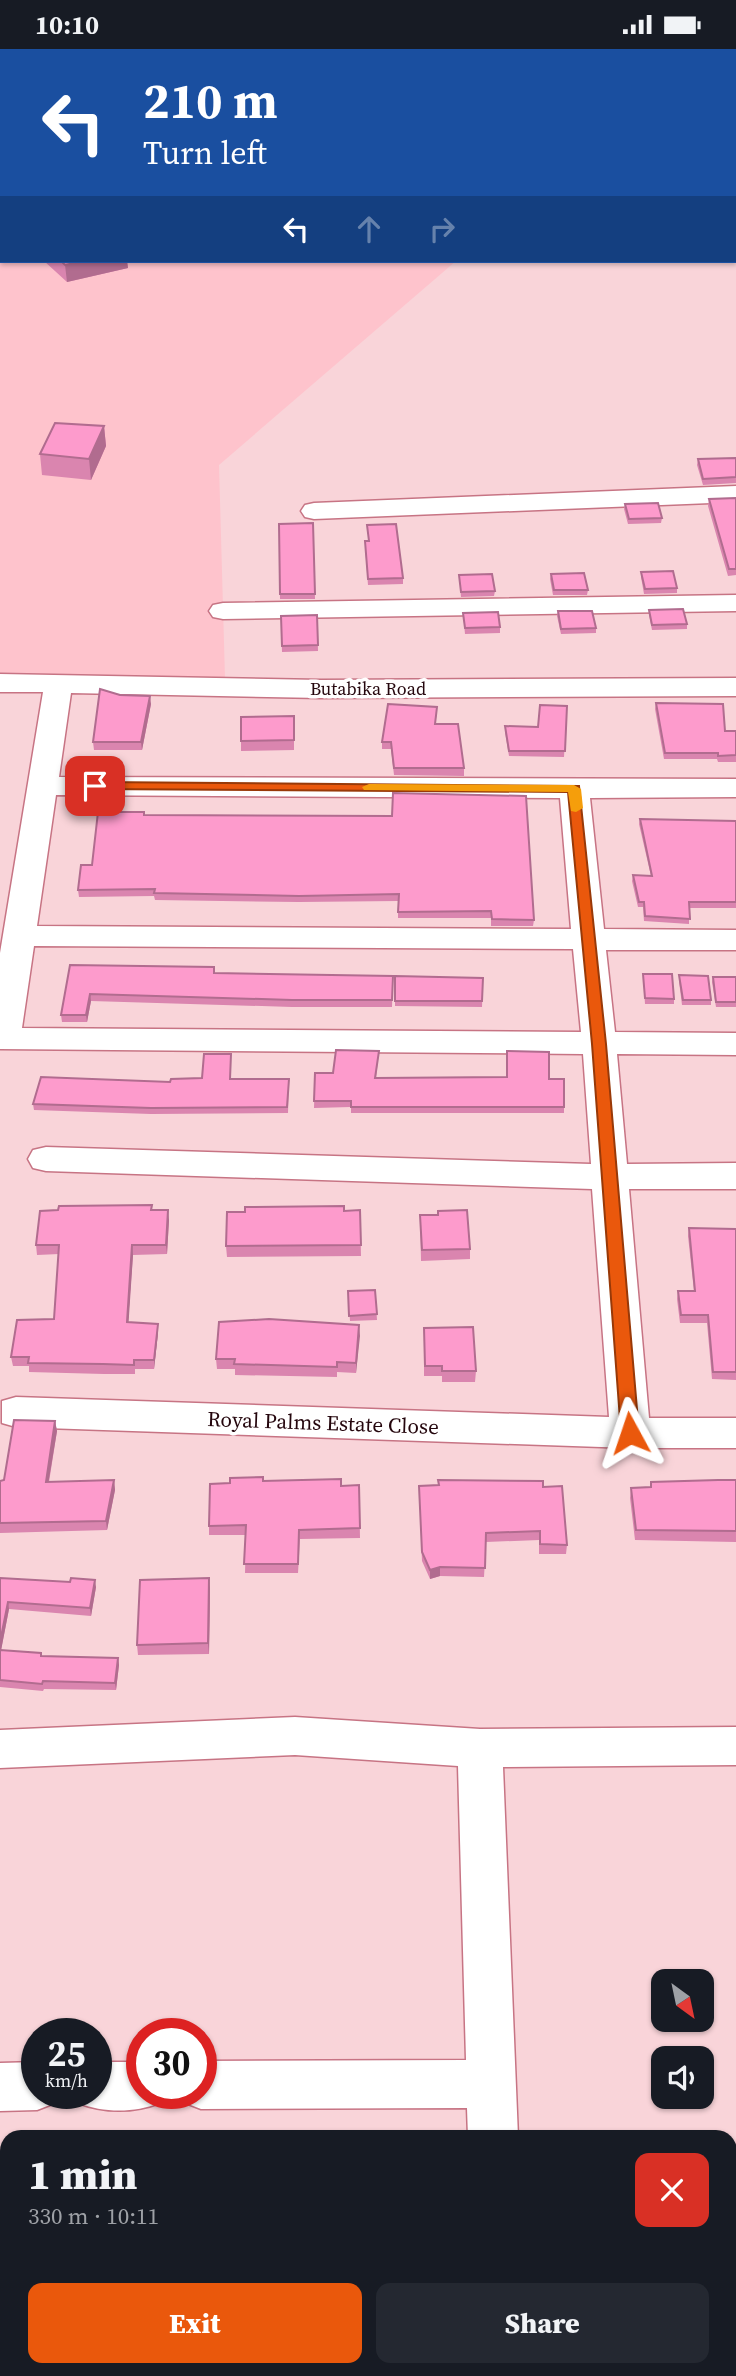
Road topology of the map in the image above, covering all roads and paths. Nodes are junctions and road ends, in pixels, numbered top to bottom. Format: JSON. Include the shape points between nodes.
{"nodes":[{"id":1,"x":736,"y":493,"type":"edge"},
{"id":2,"x":314,"y":511,"type":"dead end"},
{"id":3,"x":736,"y":603,"type":"edge"},
{"id":4,"x":223,"y":611,"type":"dead end"},
{"id":5,"x":0,"y":683,"type":"edge"},
{"id":6,"x":58,"y":686,"type":"junction"},
{"id":7,"x":736,"y":687,"type":"edge"},
{"id":8,"x":42,"y":786,"type":"junction"},
{"id":9,"x":736,"y":788,"type":"edge"},
{"id":10,"x":574,"y":789,"type":"junction"},
{"id":11,"x":19,"y":936,"type":"junction"},
{"id":12,"x":589,"y":939,"type":"junction"},
{"id":13,"x":736,"y":940,"type":"edge"},
{"id":14,"x":599,"y":1044,"type":"junction"},
{"id":15,"x":736,"y":1044,"type":"edge"},
{"id":16,"x":1,"y":1050,"type":"edge"},
{"id":17,"x":46,"y":1159,"type":"dead end"},
{"id":18,"x":736,"y":1176,"type":"edge"},
{"id":19,"x":610,"y":1177,"type":"junction"},
{"id":20,"x":16,"y":1412,"type":"dead end"},
{"id":21,"x":630,"y":1433,"type":"junction"},
{"id":22,"x":736,"y":1433,"type":"edge"},
{"id":23,"x":736,"y":1747,"type":"edge"},
{"id":24,"x":480,"y":1748,"type":"junction"},
{"id":25,"x":0,"y":1749,"type":"edge"},
{"id":26,"x":491,"y":2084,"type":"junction"},
{"id":27,"x":217,"y":2085,"type":"edge"},
{"id":28,"x":0,"y":2087,"type":"edge"},
{"id":29,"x":21,"y":2087,"type":"edge"},
{"id":30,"x":493,"y":2130,"type":"edge"}],
"edges":[{"from":1,"to":2,"type":"street"},
{"from":3,"to":4,"type":"street"},
{"from":5,"to":6,"type":"street","name":"Butabika Road"},
{"from":6,"to":7,"type":"street","name":"Butabika Road"},
{"from":6,"to":8,"type":"street"},
{"from":8,"to":10,"type":"street"},
{"from":8,"to":11,"type":"street"},
{"from":9,"to":10,"type":"street"},
{"from":10,"to":12,"type":"street"},
{"from":11,"to":12,"type":"street"},
{"from":11,"to":16,"type":"street"},
{"from":12,"to":13,"type":"street"},
{"from":12,"to":14,"type":"street"},
{"from":14,"to":15,"type":"street"},
{"from":14,"to":16,"type":"street"},
{"from":14,"to":19,"type":"street"},
{"from":17,"to":19,"type":"street"},
{"from":18,"to":19,"type":"street"},
{"from":19,"to":21,"type":"street"},
{"from":20,"to":21,"type":"street","name":"Royal Palms Estate Close"},
{"from":21,"to":22,"type":"street","name":"Royal Palms Estate Close"},
{"from":23,"to":24,"type":"street"},
{"from":24,"to":25,"type":"street","via":[[295,1736]]},
{"from":24,"to":26,"type":"street"},
{"from":26,"to":27,"type":"street"},
{"from":26,"to":30,"type":"street"},
{"from":28,"to":29,"type":"street"}]}
